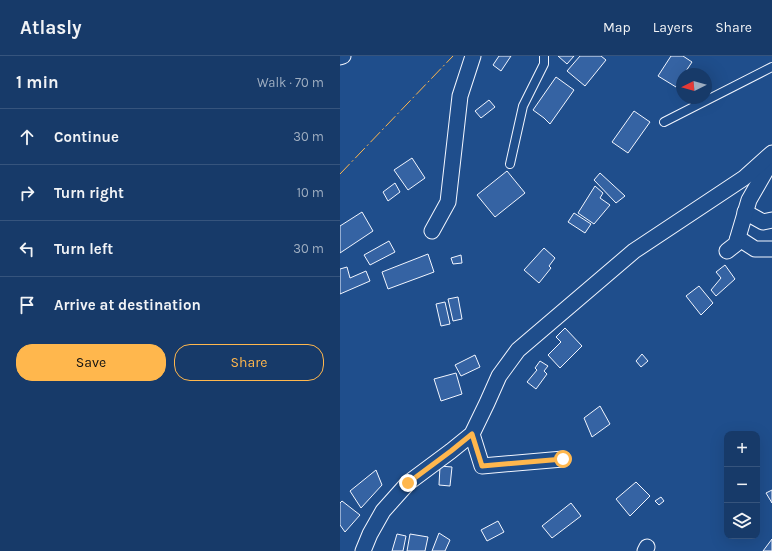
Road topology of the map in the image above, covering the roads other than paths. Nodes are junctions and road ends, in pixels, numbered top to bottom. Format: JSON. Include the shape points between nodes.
{"nodes":[{"id":1,"x":343,"y":56,"type":"edge"},
{"id":2,"x":473,"y":56,"type":"edge"},
{"id":3,"x":544,"y":56,"type":"edge"},
{"id":4,"x":340,"y":58,"type":"edge"},
{"id":5,"x":772,"y":67,"type":"edge"},
{"id":6,"x":664,"y":122,"type":"dead end"},
{"id":7,"x":772,"y":153,"type":"edge"},
{"id":8,"x":772,"y":160,"type":"edge"},
{"id":9,"x":510,"y":164,"type":"dead end"},
{"id":10,"x":746,"y":212,"type":"junction"},
{"id":11,"x":772,"y":220,"type":"edge"},
{"id":12,"x":432,"y":231,"type":"dead end"},
{"id":13,"x":738,"y":238,"type":"junction"},
{"id":14,"x":772,"y":249,"type":"edge"},
{"id":15,"x":727,"y":251,"type":"dead end"},
{"id":16,"x":472,"y":434,"type":"junction"},
{"id":17,"x":563,"y":459,"type":"dead end"},
{"id":18,"x":363,"y":551,"type":"edge"}],
"edges":[{"from":1,"to":4,"type":"street"},
{"from":2,"to":12,"type":"street","via":[[460,96],[448,202]]},
{"from":3,"to":9,"type":"lane","via":[[544,64],[523,106]]},
{"from":5,"to":6,"type":"lane"},
{"from":7,"to":16,"type":"street","via":[[744,178],[634,251],[518,350],[499,376]]},
{"from":8,"to":10,"type":"street","via":[[749,200]]},
{"from":10,"to":11,"type":"street","via":[[763,222]]},
{"from":10,"to":13,"type":"street"},
{"from":13,"to":14,"type":"street","via":[[754,248]]},
{"from":13,"to":15,"type":"street","via":[[736,244]]},
{"from":16,"to":17,"type":"street","via":[[482,466]]},
{"from":16,"to":18,"type":"street","via":[[408,483],[383,511]]}]}
